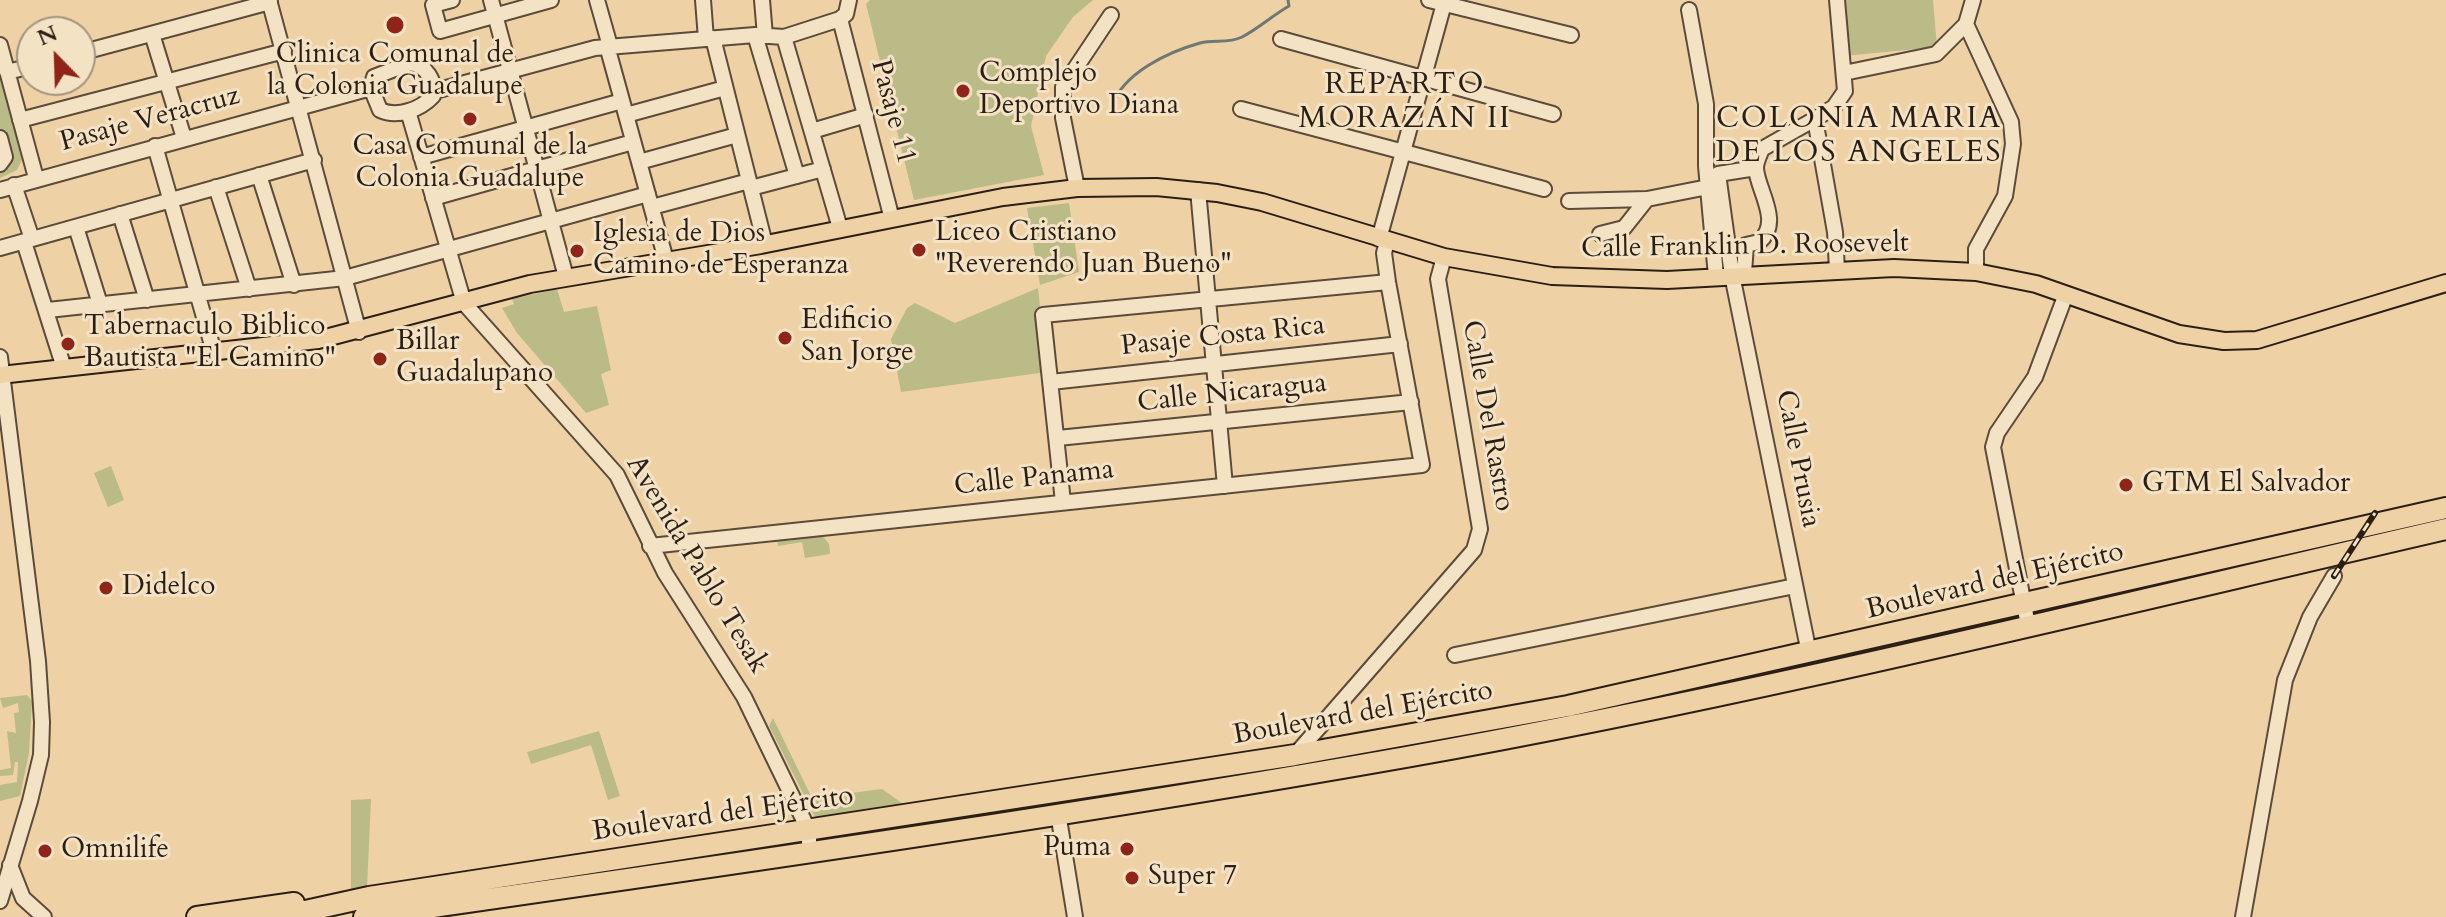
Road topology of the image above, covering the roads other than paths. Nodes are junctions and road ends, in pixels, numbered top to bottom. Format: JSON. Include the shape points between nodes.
{"nodes":[{"id":1,"x":452,"y":0,"type":"edge"},
{"id":2,"x":491,"y":0,"type":"edge"},
{"id":3,"x":551,"y":0,"type":"edge"},
{"id":4,"x":597,"y":0,"type":"edge"},
{"id":5,"x":703,"y":0,"type":"edge"},
{"id":6,"x":762,"y":0,"type":"edge"},
{"id":7,"x":849,"y":0,"type":"edge"},
{"id":8,"x":1837,"y":0,"type":"edge"},
{"id":9,"x":1973,"y":0,"type":"edge"},
{"id":10,"x":269,"y":1,"type":"edge"},
{"id":11,"x":1439,"y":1,"type":"edge"},
{"id":12,"x":1689,"y":10,"type":"dead end"},
{"id":13,"x":1111,"y":15,"type":"dead end"},
{"id":14,"x":495,"y":16,"type":"junction"},
{"id":15,"x":840,"y":19,"type":"junction"},
{"id":16,"x":1966,"y":24,"type":"junction"},
{"id":17,"x":152,"y":34,"type":"junction"},
{"id":18,"x":1571,"y":35,"type":"dead end"},
{"id":19,"x":760,"y":36,"type":"junction"},
{"id":20,"x":784,"y":37,"type":"junction"},
{"id":21,"x":709,"y":39,"type":"junction"},
{"id":22,"x":1281,"y":39,"type":"dead end"},
{"id":23,"x":608,"y":46,"type":"junction"},
{"id":24,"x":96,"y":49,"type":"edge"},
{"id":25,"x":1,"y":50,"type":"edge"},
{"id":26,"x":284,"y":51,"type":"junction"},
{"id":27,"x":16,"y":70,"type":"edge"},
{"id":28,"x":509,"y":71,"type":"junction"},
{"id":29,"x":7,"y":72,"type":"junction"},
{"id":30,"x":1844,"y":73,"type":"junction"},
{"id":31,"x":1422,"y":78,"type":"junction"},
{"id":32,"x":167,"y":81,"type":"junction"},
{"id":33,"x":371,"y":88,"type":"junction"},
{"id":34,"x":725,"y":88,"type":"junction"},
{"id":35,"x":435,"y":91,"type":"junction"},
{"id":36,"x":300,"y":107,"type":"junction"},
{"id":37,"x":624,"y":108,"type":"junction"},
{"id":38,"x":1241,"y":109,"type":"dead end"},
{"id":39,"x":408,"y":111,"type":"junction"},
{"id":40,"x":1553,"y":114,"type":"dead end"},
{"id":41,"x":866,"y":115,"type":"junction"},
{"id":42,"x":1815,"y":119,"type":"junction"},
{"id":43,"x":20,"y":120,"type":"junction"},
{"id":44,"x":525,"y":127,"type":"junction"},
{"id":45,"x":812,"y":131,"type":"junction"},
{"id":46,"x":737,"y":135,"type":"junction"},
{"id":47,"x":0,"y":138,"type":"edge"},
{"id":48,"x":184,"y":138,"type":"junction"},
{"id":49,"x":633,"y":142,"type":"junction"},
{"id":50,"x":155,"y":146,"type":"junction"},
{"id":51,"x":1401,"y":152,"type":"junction"},
{"id":52,"x":421,"y":157,"type":"junction"},
{"id":53,"x":314,"y":160,"type":"junction"},
{"id":54,"x":639,"y":162,"type":"junction"},
{"id":55,"x":0,"y":164,"type":"edge"},
{"id":56,"x":1756,"y":168,"type":"junction"},
{"id":57,"x":536,"y":169,"type":"junction"},
{"id":58,"x":823,"y":169,"type":"junction"},
{"id":59,"x":259,"y":175,"type":"junction"},
{"id":60,"x":797,"y":176,"type":"junction"},
{"id":61,"x":36,"y":178,"type":"junction"},
{"id":62,"x":750,"y":184,"type":"junction"},
{"id":63,"x":7,"y":187,"type":"edge"},
{"id":64,"x":216,"y":187,"type":"junction"},
{"id":65,"x":1708,"y":187,"type":"junction"},
{"id":66,"x":1077,"y":188,"type":"junction"},
{"id":67,"x":1544,"y":189,"type":"dead end"},
{"id":68,"x":1198,"y":190,"type":"junction"},
{"id":69,"x":433,"y":198,"type":"junction"},
{"id":70,"x":170,"y":199,"type":"junction"},
{"id":71,"x":1647,"y":199,"type":"junction"},
{"id":72,"x":650,"y":201,"type":"junction"},
{"id":73,"x":1569,"y":201,"type":"dead end"},
{"id":74,"x":120,"y":214,"type":"junction"},
{"id":75,"x":892,"y":219,"type":"junction"},
{"id":76,"x":550,"y":221,"type":"junction"},
{"id":77,"x":76,"y":227,"type":"junction"},
{"id":78,"x":840,"y":228,"type":"junction"},
{"id":79,"x":1600,"y":234,"type":"dead end"},
{"id":80,"x":28,"y":240,"type":"junction"},
{"id":81,"x":1383,"y":240,"type":"junction"},
{"id":82,"x":765,"y":244,"type":"junction"},
{"id":83,"x":1746,"y":245,"type":"junction"},
{"id":84,"x":1728,"y":247,"type":"junction"},
{"id":85,"x":0,"y":248,"type":"edge"},
{"id":86,"x":448,"y":250,"type":"junction"},
{"id":87,"x":1444,"y":257,"type":"junction"},
{"id":88,"x":666,"y":260,"type":"junction"},
{"id":89,"x":1837,"y":270,"type":"junction"},
{"id":90,"x":1976,"y":272,"type":"junction"},
{"id":91,"x":1731,"y":274,"type":"junction"},
{"id":92,"x":566,"y":277,"type":"junction"},
{"id":93,"x":345,"y":278,"type":"junction"},
{"id":94,"x":1388,"y":282,"type":"junction"},
{"id":95,"x":2446,"y":283,"type":"edge"},
{"id":96,"x":294,"y":285,"type":"junction"},
{"id":97,"x":249,"y":289,"type":"junction"},
{"id":98,"x":198,"y":294,"type":"junction"},
{"id":99,"x":2066,"y":294,"type":"junction"},
{"id":100,"x":147,"y":300,"type":"junction"},
{"id":101,"x":1209,"y":300,"type":"junction"},
{"id":102,"x":464,"y":303,"type":"junction"},
{"id":103,"x":100,"y":304,"type":"junction"},
{"id":104,"x":48,"y":310,"type":"junction"},
{"id":105,"x":359,"y":332,"type":"junction"},
{"id":106,"x":1400,"y":344,"type":"junction"},
{"id":107,"x":214,"y":352,"type":"junction"},
{"id":108,"x":0,"y":357,"type":"edge"},
{"id":109,"x":1215,"y":364,"type":"junction"},
{"id":110,"x":64,"y":368,"type":"junction"},
{"id":111,"x":2,"y":375,"type":"edge"},
{"id":112,"x":1051,"y":382,"type":"junction"},
{"id":113,"x":1411,"y":402,"type":"junction"},
{"id":114,"x":1220,"y":421,"type":"junction"},
{"id":115,"x":1058,"y":438,"type":"junction"},
{"id":116,"x":1225,"y":486,"type":"junction"},
{"id":117,"x":1063,"y":502,"type":"junction"},
{"id":118,"x":2446,"y":508,"type":"edge"},
{"id":119,"x":2446,"y":529,"type":"edge"},
{"id":120,"x":650,"y":546,"type":"junction"},
{"id":121,"x":2334,"y":576,"type":"dead end"},
{"id":122,"x":1795,"y":586,"type":"junction"},
{"id":123,"x":2032,"y":602,"type":"junction"},
{"id":124,"x":1977,"y":615,"type":"junction"},
{"id":125,"x":2037,"y":623,"type":"junction"},
{"id":126,"x":1980,"y":637,"type":"junction"},
{"id":127,"x":1809,"y":653,"type":"junction"},
{"id":128,"x":1455,"y":655,"type":"dead end"},
{"id":129,"x":1408,"y":746,"type":"junction"},
{"id":130,"x":1375,"y":752,"type":"junction"},
{"id":131,"x":1295,"y":755,"type":"junction"},
{"id":132,"x":1258,"y":761,"type":"junction"},
{"id":133,"x":1058,"y":813,"type":"junction"},
{"id":134,"x":809,"y":831,"type":"junction"},
{"id":135,"x":809,"y":852,"type":"junction"},
{"id":136,"x":646,"y":854,"type":"junction"},
{"id":137,"x":617,"y":858,"type":"junction"},
{"id":138,"x":9,"y":864,"type":"junction"},
{"id":139,"x":649,"y":878,"type":"junction"},
{"id":140,"x":617,"y":883,"type":"junction"},
{"id":141,"x":0,"y":901,"type":"edge"},
{"id":142,"x":366,"y":907,"type":"edge"},
{"id":143,"x":411,"y":910,"type":"junction"},
{"id":144,"x":44,"y":917,"type":"edge"},
{"id":145,"x":197,"y":917,"type":"edge"},
{"id":146,"x":278,"y":917,"type":"edge"},
{"id":147,"x":385,"y":917,"type":"edge"},
{"id":148,"x":1075,"y":917,"type":"edge"},
{"id":149,"x":2243,"y":917,"type":"edge"}],
"edges":[{"from":1,"to":14,"type":"street","via":[[433,5],[440,31]]},
{"from":2,"to":14,"type":"street"},
{"from":3,"to":14,"type":"street"},
{"from":4,"to":23,"type":"street"},
{"from":5,"to":21,"type":"street"},
{"from":6,"to":19,"type":"street"},
{"from":7,"to":15,"type":"street"},
{"from":8,"to":30,"type":"street"},
{"from":9,"to":16,"type":"street"},
{"from":10,"to":17,"type":"street"},
{"from":10,"to":26,"type":"street"},
{"from":11,"to":18,"type":"street"},
{"from":11,"to":31,"type":"street"},
{"from":12,"to":65,"type":"street","via":[[1706,104]]},
{"from":13,"to":66,"type":"street","via":[[1063,87],[1063,118]]},
{"from":14,"to":28,"type":"street"},
{"from":15,"to":20,"type":"street"},
{"from":15,"to":41,"type":"street","name":"Pasaje 11"},
{"from":16,"to":30,"type":"street","via":[[1936,54]]},
{"from":16,"to":90,"type":"street","via":[[2011,122],[2013,144],[2005,196],[1976,249]]},
{"from":17,"to":24,"type":"street"},
{"from":17,"to":32,"type":"street"},
{"from":19,"to":20,"type":"street"},
{"from":19,"to":21,"type":"street"},
{"from":19,"to":60,"type":"street"},
{"from":20,"to":45,"type":"street"},
{"from":21,"to":23,"type":"street"},
{"from":21,"to":34,"type":"street"},
{"from":22,"to":31,"type":"street"},
{"from":23,"to":28,"type":"street"},
{"from":23,"to":37,"type":"street"},
{"from":25,"to":29,"type":"street"},
{"from":26,"to":32,"type":"street"},
{"from":26,"to":36,"type":"street"},
{"from":27,"to":29,"type":"street"},
{"from":28,"to":35,"type":"street"},
{"from":28,"to":44,"type":"street"},
{"from":29,"to":43,"type":"street"},
{"from":30,"to":42,"type":"street","via":[[1842,98]]},
{"from":31,"to":40,"type":"street"},
{"from":31,"to":51,"type":"street"},
{"from":32,"to":43,"type":"street"},
{"from":32,"to":48,"type":"street"},
{"from":33,"to":35,"type":"street","via":[[380,72],[415,63],[428,72]]},
{"from":33,"to":36,"type":"street","name":"Pasaje Veracruz"},
{"from":33,"to":39,"type":"street","via":[[380,110]]},
{"from":34,"to":37,"type":"street"},
{"from":34,"to":46,"type":"street"},
{"from":35,"to":39,"type":"street","via":[[427,103]]},
{"from":36,"to":48,"type":"street","name":"Pasaje Veracruz"},
{"from":36,"to":53,"type":"street"},
{"from":37,"to":44,"type":"street"},
{"from":37,"to":49,"type":"street"},
{"from":38,"to":51,"type":"street"},
{"from":39,"to":52,"type":"street","name":"Avenida Pablo Tesak"},
{"from":41,"to":45,"type":"street"},
{"from":41,"to":75,"type":"street","name":"Pasaje 11"},
{"from":42,"to":56,"type":"street","via":[[1762,149]]},
{"from":42,"to":89,"type":"street"},
{"from":43,"to":61,"type":"street"},
{"from":44,"to":52,"type":"street"},
{"from":44,"to":57,"type":"street"},
{"from":45,"to":58,"type":"street"},
{"from":46,"to":54,"type":"street"},
{"from":46,"to":62,"type":"street"},
{"from":47,"to":55,"type":"street","via":[[5,157]]},
{"from":48,"to":50,"type":"street","name":"Pasaje Veracruz"},
{"from":49,"to":54,"type":"street"},
{"from":49,"to":57,"type":"street"},
{"from":50,"to":61,"type":"street","name":"Pasaje Veracruz"},
{"from":50,"to":70,"type":"street"},
{"from":51,"to":67,"type":"street"},
{"from":51,"to":81,"type":"street"},
{"from":52,"to":69,"type":"street","name":"Avenida Pablo Tesak"},
{"from":53,"to":59,"type":"street"},
{"from":53,"to":93,"type":"street"},
{"from":54,"to":72,"type":"street"},
{"from":56,"to":83,"type":"street","via":[[1767,197],[1767,229],[1759,242]]},
{"from":56,"to":84,"type":"street","via":[[1718,174]]},
{"from":57,"to":69,"type":"street"},
{"from":57,"to":76,"type":"street"},
{"from":58,"to":60,"type":"street"},
{"from":58,"to":78,"type":"street"},
{"from":59,"to":64,"type":"street"},
{"from":59,"to":96,"type":"street"},
{"from":60,"to":62,"type":"street"},
{"from":61,"to":63,"type":"street","name":"Pasaje Veracruz"},
{"from":62,"to":72,"type":"street"},
{"from":62,"to":82,"type":"street"},
{"from":63,"to":80,"type":"street"},
{"from":64,"to":70,"type":"street"},
{"from":64,"to":97,"type":"street"},
{"from":65,"to":71,"type":"street"},
{"from":65,"to":91,"type":"street"},
{"from":66,"to":68,"type":"main road","name":"Calle Franklin D. Roosevelt"},
{"from":66,"to":75,"type":"main road","name":"Calle Franklin D. Roosevelt"},
{"from":68,"to":81,"type":"main road","name":"Calle Franklin D. Roosevelt","via":[[1262,202]]},
{"from":68,"to":101,"type":"street"},
{"from":69,"to":86,"type":"street","name":"Avenida Pablo Tesak"},
{"from":70,"to":74,"type":"street"},
{"from":70,"to":98,"type":"street"},
{"from":71,"to":73,"type":"street"},
{"from":71,"to":79,"type":"street","via":[[1624,228]]},
{"from":72,"to":76,"type":"street"},
{"from":72,"to":88,"type":"street"},
{"from":74,"to":77,"type":"street"},
{"from":74,"to":100,"type":"street"},
{"from":75,"to":78,"type":"main road","name":"Calle Franklin D. Roosevelt"},
{"from":76,"to":86,"type":"street"},
{"from":76,"to":92,"type":"street"},
{"from":77,"to":80,"type":"street"},
{"from":77,"to":103,"type":"street"},
{"from":78,"to":82,"type":"main road","name":"Calle Franklin D. Roosevelt"},
{"from":80,"to":85,"type":"street"},
{"from":80,"to":104,"type":"street"},
{"from":81,"to":87,"type":"main road","name":"Calle Franklin D. Roosevelt"},
{"from":81,"to":94,"type":"street"},
{"from":82,"to":88,"type":"main road","name":"Calle Franklin D. Roosevelt"},
{"from":83,"to":84,"type":"street"},
{"from":83,"to":91,"type":"street"},
{"from":84,"to":91,"type":"street"},
{"from":86,"to":93,"type":"street"},
{"from":86,"to":102,"type":"street","name":"Avenida Pablo Tesak"},
{"from":87,"to":91,"type":"main road","name":"Calle Franklin D. Roosevelt","via":[[1510,271],[1590,279]]},
{"from":87,"to":131,"type":"street","name":"Calle Del Rastro","via":[[1438,279],[1480,529],[1474,550]]},
{"from":88,"to":92,"type":"main road","name":"Calle Franklin D. Roosevelt"},
{"from":89,"to":90,"type":"main road","name":"Calle Franklin D. Roosevelt"},
{"from":89,"to":91,"type":"main road","name":"Calle Franklin D. Roosevelt"},
{"from":90,"to":99,"type":"main road","name":"Calle Franklin D. Roosevelt"},
{"from":91,"to":122,"type":"street","name":"Calle Prusia"},
{"from":92,"to":102,"type":"main road","name":"Calle Franklin D. Roosevelt"},
{"from":93,"to":96,"type":"street"},
{"from":93,"to":105,"type":"street"},
{"from":94,"to":101,"type":"street"},
{"from":94,"to":106,"type":"street"},
{"from":95,"to":99,"type":"main road","name":"Calle Franklin D. Roosevelt","via":[[2246,342],[2179,334]]},
{"from":96,"to":97,"type":"street"},
{"from":97,"to":98,"type":"street"},
{"from":98,"to":100,"type":"street"},
{"from":98,"to":107,"type":"street"},
{"from":99,"to":123,"type":"street","via":[[2035,377],[1993,447]]},
{"from":100,"to":103,"type":"street"},
{"from":101,"to":109,"type":"street"},
{"from":101,"to":112,"type":"street","via":[[1043,315]]},
{"from":102,"to":105,"type":"main road","name":"Calle Franklin D. Roosevelt"},
{"from":102,"to":120,"type":"street","name":"Avenida Pablo Tesak","via":[[617,475]]},
{"from":103,"to":104,"type":"street"},
{"from":104,"to":110,"type":"street"},
{"from":105,"to":107,"type":"main road","name":"Calle Franklin D. Roosevelt"},
{"from":106,"to":109,"type":"street","name":"Pasaje Costa Rica"},
{"from":106,"to":113,"type":"street"},
{"from":107,"to":110,"type":"main road","name":"Calle Franklin D. Roosevelt"},
{"from":108,"to":111,"type":"street"},
{"from":109,"to":112,"type":"street","name":"Pasaje Costa Rica"},
{"from":109,"to":114,"type":"street"},
{"from":110,"to":111,"type":"main road","name":"Calle Franklin D. Roosevelt"},
{"from":111,"to":138,"type":"street","via":[[42,722],[41,755]]},
{"from":112,"to":115,"type":"street"},
{"from":113,"to":114,"type":"street","name":"Calle Nicaragua"},
{"from":113,"to":116,"type":"street","name":"Calle Panama","via":[[1422,465]]},
{"from":114,"to":115,"type":"street","name":"Calle Nicaragua"},
{"from":114,"to":116,"type":"street"},
{"from":115,"to":117,"type":"street"},
{"from":116,"to":117,"type":"street","name":"Calle Panama"},
{"from":117,"to":120,"type":"street","name":"Calle Panama"},
{"from":118,"to":123,"type":"highway","name":"Boulevard del Ejército"},
{"from":119,"to":125,"type":"highway","name":"Boulevard del Ejército"},
{"from":120,"to":134,"type":"street","name":"Avenida Pablo Tesak","via":[[744,697]]},
{"from":121,"to":149,"type":"street","via":[[2310,617],[2285,680]]},
{"from":122,"to":127,"type":"street","name":"Calle Prusia"},
{"from":122,"to":128,"type":"street"},
{"from":123,"to":124,"type":"highway","name":"Boulevard del Ejército"},
{"from":123,"to":125,"type":"highway","via":[[2030,611]]},
{"from":124,"to":126,"type":"highway","via":[[1988,627]]},
{"from":124,"to":127,"type":"highway","name":"Boulevard del Ejército"},
{"from":125,"to":126,"type":"highway","name":"Boulevard del Ejército"},
{"from":126,"to":129,"type":"highway","name":"Boulevard del Ejército","via":[[1776,683]]},
{"from":127,"to":129,"type":"highway","name":"Boulevard del Ejército"},
{"from":129,"to":130,"type":"highway","name":"Boulevard del Ejército"},
{"from":130,"to":131,"type":"highway","name":"Boulevard del Ejército"},
{"from":130,"to":133,"type":"highway","name":"Boulevard del Ejército"},
{"from":131,"to":132,"type":"highway","name":"Boulevard del Ejército"},
{"from":132,"to":133,"type":"highway","via":[[1234,773],[1072,797],[1062,802]]},
{"from":132,"to":134,"type":"highway","name":"Boulevard del Ejército"},
{"from":133,"to":135,"type":"highway","name":"Boulevard del Ejército"},
{"from":133,"to":148,"type":"street"},
{"from":134,"to":135,"type":"street","name":"Avenida Pablo Tesak"},
{"from":134,"to":136,"type":"highway","name":"Boulevard del Ejército"},
{"from":135,"to":139,"type":"highway","name":"Boulevard del Ejército"},
{"from":136,"to":137,"type":"highway","name":"Boulevard del Ejército"},
{"from":136,"to":139,"type":"highway","via":[[636,867]]},
{"from":137,"to":140,"type":"highway","via":[[630,869]]},
{"from":137,"to":142,"type":"highway","name":"Boulevard del Ejército"},
{"from":138,"to":141,"type":"street"},
{"from":138,"to":144,"type":"street","via":[[23,898]]},
{"from":139,"to":140,"type":"highway","name":"Boulevard del Ejército"},
{"from":140,"to":143,"type":"highway","name":"Boulevard del Ejército"},
{"from":142,"to":143,"type":"highway","name":"Boulevard del Ejército"},
{"from":142,"to":145,"type":"highway","via":[[349,895]]},
{"from":142,"to":146,"type":"highway","name":"Boulevard del Ejército"},
{"from":143,"to":147,"type":"highway"}]}
